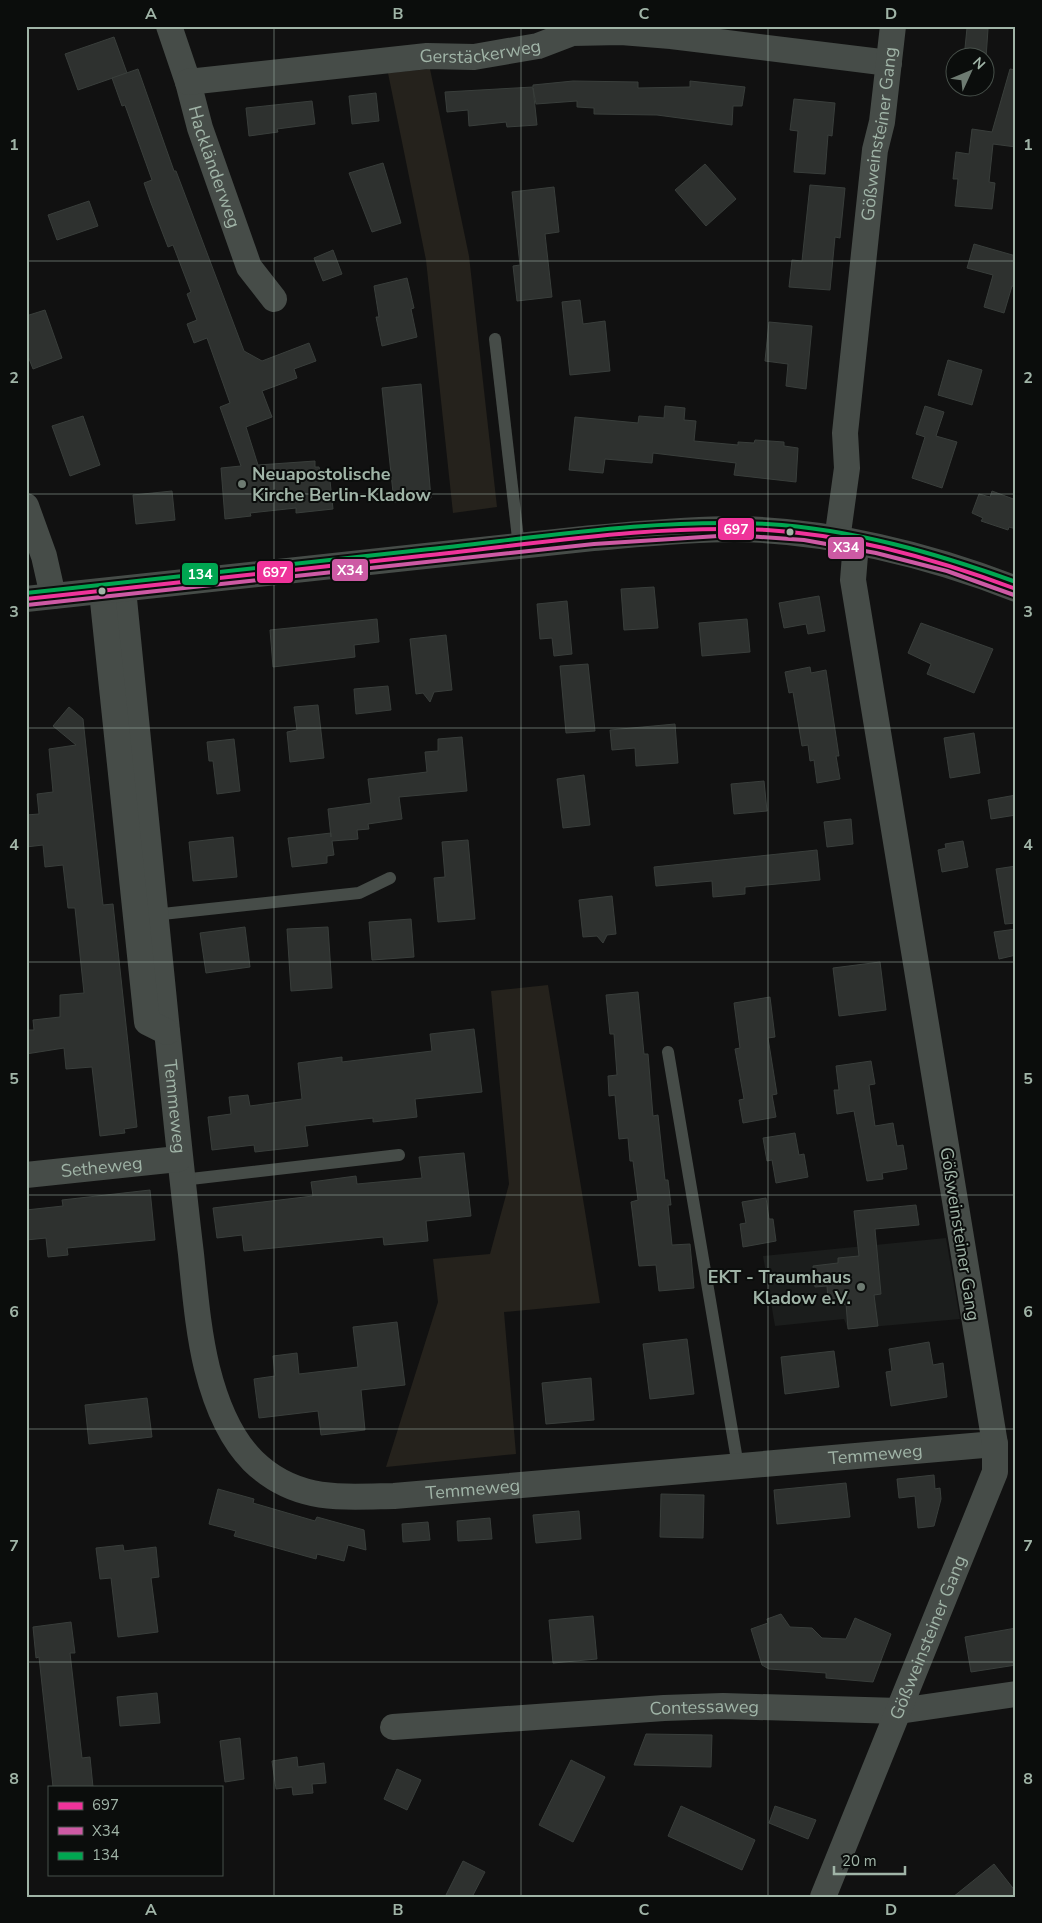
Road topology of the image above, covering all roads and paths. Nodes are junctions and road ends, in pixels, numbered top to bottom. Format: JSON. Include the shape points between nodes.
{"nodes":[{"id":1,"x":169,"y":26,"type":"edge"},
{"id":2,"x":893,"y":26,"type":"edge"},
{"id":3,"x":889,"y":63,"type":"junction"},
{"id":4,"x":188,"y":82,"type":"junction"},
{"id":5,"x":274,"y":298,"type":"dead end"},
{"id":6,"x":495,"y":339,"type":"dead end"},
{"id":7,"x":26,"y":506,"type":"edge"},
{"id":8,"x":847,"y":541,"type":"junction"},
{"id":9,"x":519,"y":547,"type":"junction"},
{"id":10,"x":1016,"y":589,"type":"edge"},
{"id":11,"x":113,"y":591,"type":"junction"},
{"id":12,"x":53,"y":596,"type":"junction"},
{"id":13,"x":26,"y":599,"type":"edge"},
{"id":14,"x":390,"y":878,"type":"dead end"},
{"id":15,"x":146,"y":915,"type":"junction"},
{"id":16,"x":668,"y":1052,"type":"dead end"},
{"id":17,"x":399,"y":1155,"type":"dead end"},
{"id":18,"x":180,"y":1170,"type":"junction"},
{"id":19,"x":26,"y":1175,"type":"edge"},
{"id":20,"x":995,"y":1444,"type":"junction"},
{"id":21,"x":738,"y":1466,"type":"junction"},
{"id":22,"x":1016,"y":1694,"type":"edge"},
{"id":23,"x":899,"y":1711,"type":"junction"},
{"id":24,"x":394,"y":1727,"type":"dead end"},
{"id":25,"x":823,"y":1897,"type":"edge"}],
"edges":[{"from":1,"to":4,"type":"street","name":"Hackländerweg"},
{"from":2,"to":3,"type":"street","name":"Gößweinsteiner Gang"},
{"from":3,"to":4,"type":"street","name":"Gerstäckerweg","via":[[671,36],[572,33],[538,46],[474,57],[427,56]]},
{"from":3,"to":8,"type":"street","name":"Gößweinsteiner Gang","via":[[874,160],[844,433]]},
{"from":4,"to":5,"type":"street","name":"Hackländerweg","via":[[200,128],[249,267]]},
{"from":6,"to":9,"type":"lane"},
{"from":7,"to":12,"type":"street","via":[[44,556]]},
{"from":8,"to":9,"type":"street","via":[[734,529],[666,532]]},
{"from":8,"to":10,"type":"street","via":[[966,569]]},
{"from":8,"to":20,"type":"street","name":"Gößweinsteiner Gang"},
{"from":9,"to":11,"type":"street"},
{"from":11,"to":12,"type":"street"},
{"from":11,"to":15,"type":"street","name":"Temmeweg"},
{"from":12,"to":13,"type":"street"},
{"from":14,"to":15,"type":"lane","via":[[359,893]]},
{"from":15,"to":18,"type":"street","name":"Temmeweg","via":[[168,1032]]},
{"from":16,"to":21,"type":"lane"},
{"from":17,"to":18,"type":"lane"},
{"from":18,"to":19,"type":"street","name":"Setheweg"},
{"from":18,"to":21,"type":"street","name":"Temmeweg","via":[[199,1322],[207,1368],[219,1406],[252,1460],[295,1490],[312,1495],[394,1496]]},
{"from":20,"to":21,"type":"street","name":"Temmeweg"},
{"from":20,"to":23,"type":"street","name":"Gößweinsteiner Gang","via":[[995,1472]]},
{"from":22,"to":23,"type":"street","name":"Contessaweg"},
{"from":23,"to":24,"type":"street","name":"Contessaweg","via":[[664,1708]]},
{"from":23,"to":25,"type":"street","name":"Gößweinsteiner Gang"}]}
